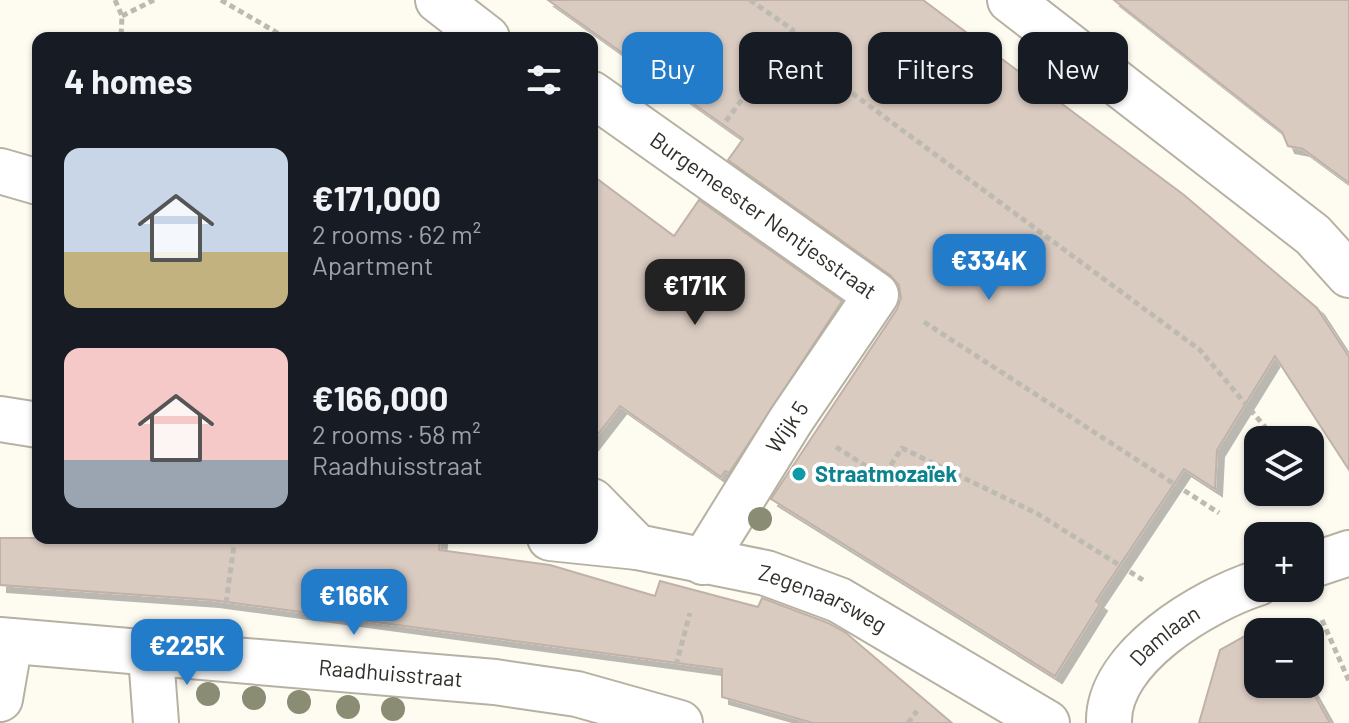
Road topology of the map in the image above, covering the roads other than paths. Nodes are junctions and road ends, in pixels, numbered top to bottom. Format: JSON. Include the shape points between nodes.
{"nodes":[{"id":1,"x":438,"y":0,"type":"edge"},
{"id":2,"x":1010,"y":0,"type":"edge"},
{"id":3,"x":479,"y":32,"type":"edge"},
{"id":4,"x":598,"y":98,"type":"edge"},
{"id":5,"x":0,"y":171,"type":"edge"},
{"id":6,"x":32,"y":180,"type":"edge"},
{"id":7,"x":1349,"y":275,"type":"edge"},
{"id":8,"x":876,"y":295,"type":"joint"},
{"id":9,"x":0,"y":419,"type":"edge"},
{"id":10,"x":32,"y":424,"type":"edge"},
{"id":11,"x":598,"y":507,"type":"edge"},
{"id":12,"x":598,"y":543,"type":"edge"},
{"id":13,"x":637,"y":547,"type":"junction"},
{"id":14,"x":1349,"y":553,"type":"edge"},
{"id":15,"x":1324,"y":561,"type":"edge"},
{"id":16,"x":703,"y":562,"type":"junction"},
{"id":17,"x":1244,"y":589,"type":"edge"},
{"id":18,"x":5,"y":641,"type":"edge"},
{"id":19,"x":151,"y":656,"type":"junction"},
{"id":20,"x":0,"y":699,"type":"edge"},
{"id":21,"x":156,"y":723,"type":"edge"},
{"id":22,"x":680,"y":723,"type":"edge"},
{"id":23,"x":1047,"y":723,"type":"edge"},
{"id":24,"x":1109,"y":723,"type":"edge"}],
"edges":[{"from":1,"to":3,"type":"street"},
{"from":2,"to":7,"type":"street","via":[[1313,235]]},
{"from":4,"to":8,"type":"street","name":"Burgemeester Nentjesstraat"},
{"from":5,"to":6,"type":"street"},
{"from":8,"to":16,"type":"street","name":"Wijk 5"},
{"from":9,"to":10,"type":"street"},
{"from":11,"to":13,"type":"street"},
{"from":12,"to":13,"type":"street","name":"Zegenaarsweg"},
{"from":13,"to":16,"type":"street","name":"Zegenaarsweg"},
{"from":14,"to":15,"type":"street"},
{"from":16,"to":23,"type":"street","name":"Zegenaarsweg","via":[[766,573],[839,600]]},
{"from":17,"to":24,"type":"street","name":"Damlaan","via":[[1199,608],[1160,637],[1121,682]]},
{"from":18,"to":19,"type":"street","name":"Raadhuisstraat"},
{"from":18,"to":20,"type":"street"},
{"from":19,"to":21,"type":"street"},
{"from":19,"to":22,"type":"street","name":"Raadhuisstraat","via":[[495,682],[577,694]]}]}
